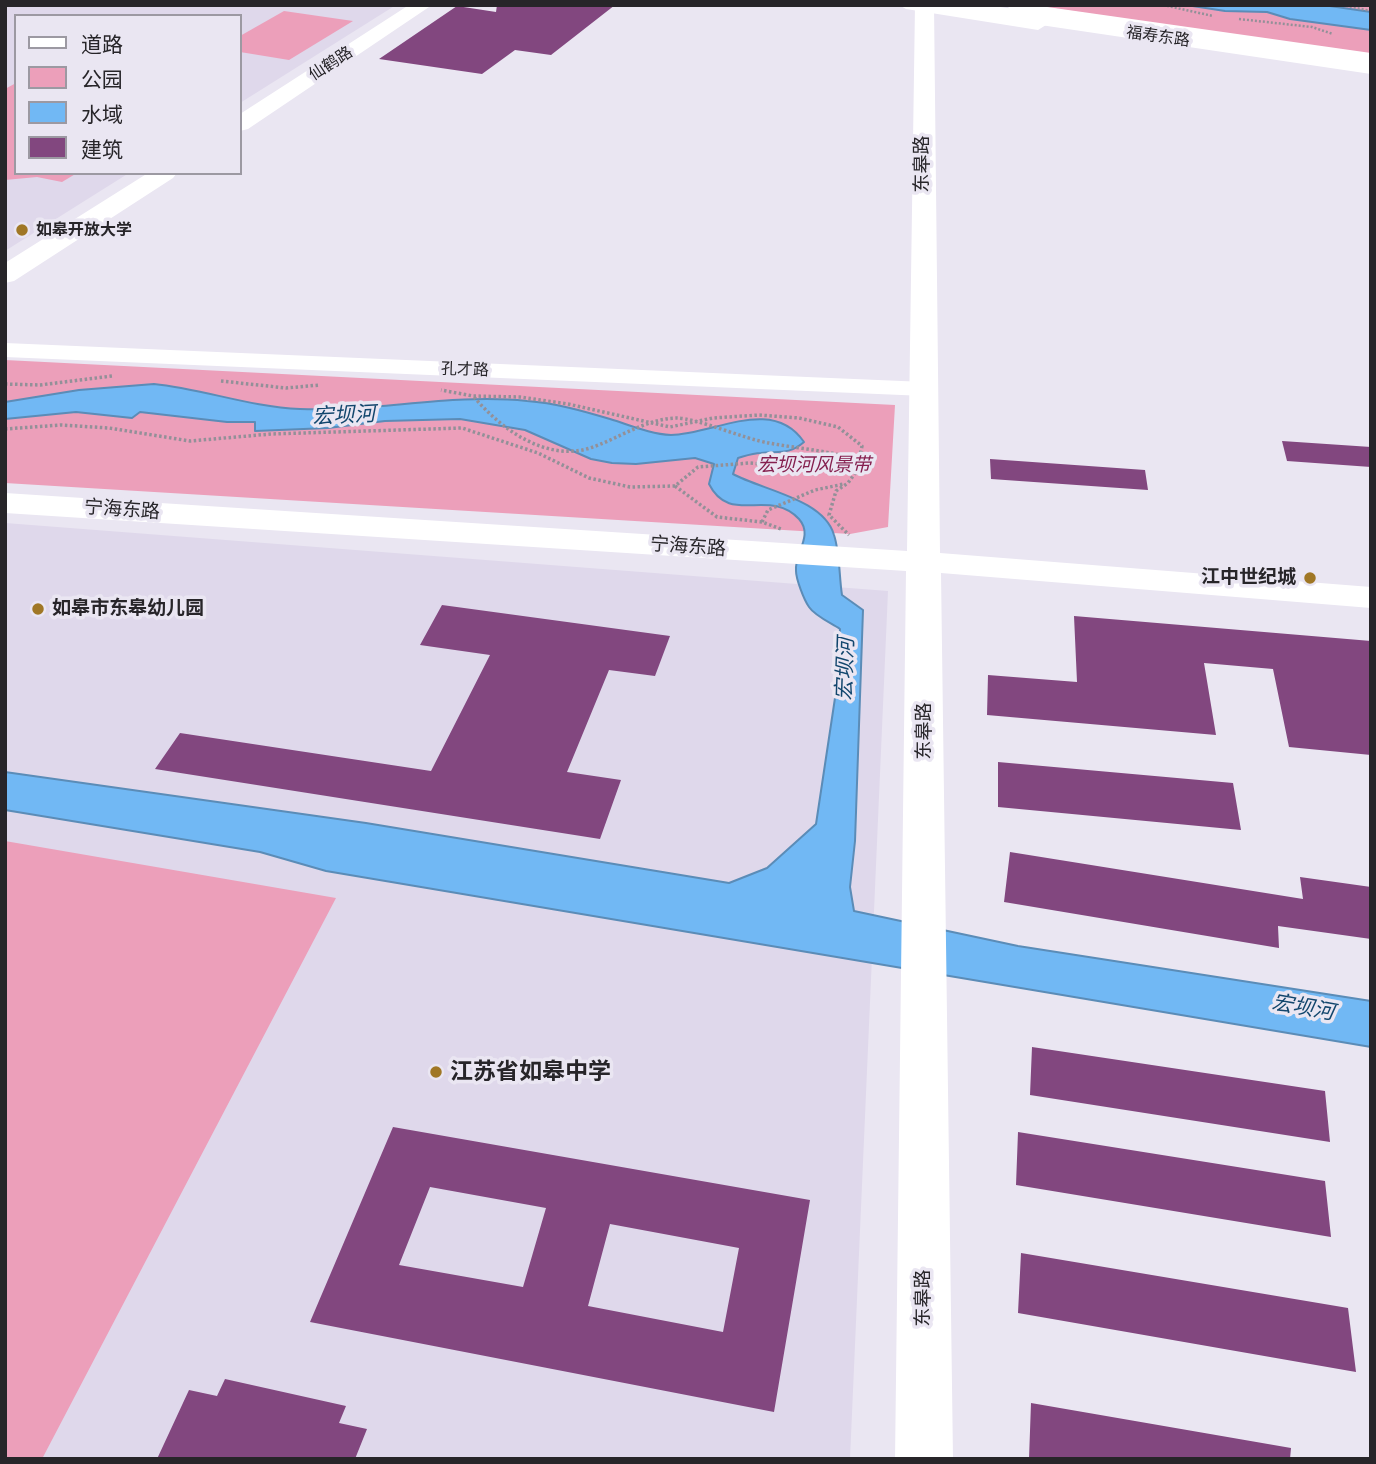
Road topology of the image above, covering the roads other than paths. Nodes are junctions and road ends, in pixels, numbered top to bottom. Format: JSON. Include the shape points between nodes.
{"nodes":[{"id":1,"x":423,"y":5,"type":"edge"},
{"id":2,"x":973,"y":5,"type":"edge"},
{"id":3,"x":1005,"y":5,"type":"edge"},
{"id":4,"x":925,"y":6,"type":"edge"},
{"id":5,"x":1371,"y":63,"type":"edge"},
{"id":6,"x":1371,"y":74,"type":"edge"},
{"id":7,"x":242,"y":123,"type":"edge"},
{"id":8,"x":161,"y":175,"type":"edge"},
{"id":9,"x":5,"y":275,"type":"edge"},
{"id":10,"x":5,"y":350,"type":"edge"},
{"id":11,"x":925,"y":389,"type":"junction"},
{"id":12,"x":5,"y":503,"type":"edge"},
{"id":13,"x":925,"y":562,"type":"junction"},
{"id":14,"x":1371,"y":598,"type":"edge"},
{"id":15,"x":925,"y":1459,"type":"edge"}],
"edges":[{"from":1,"to":7,"type":"street","name":"仙鹤路"},
{"from":2,"to":5,"type":"street","name":"福寿东路"},
{"from":3,"to":5,"type":"street"},
{"from":4,"to":5,"type":"street","name":"福寿东路"},
{"from":4,"to":6,"type":"street"},
{"from":4,"to":11,"type":"street","name":"东皋路"},
{"from":8,"to":9,"type":"street"},
{"from":10,"to":11,"type":"street","name":"孔才路"},
{"from":11,"to":13,"type":"street","name":"东皋路"},
{"from":12,"to":13,"type":"street","name":"宁海东路","via":[[851,547]]},
{"from":13,"to":14,"type":"street","name":"宁海东路"},
{"from":13,"to":15,"type":"street","name":"东皋路"}]}
